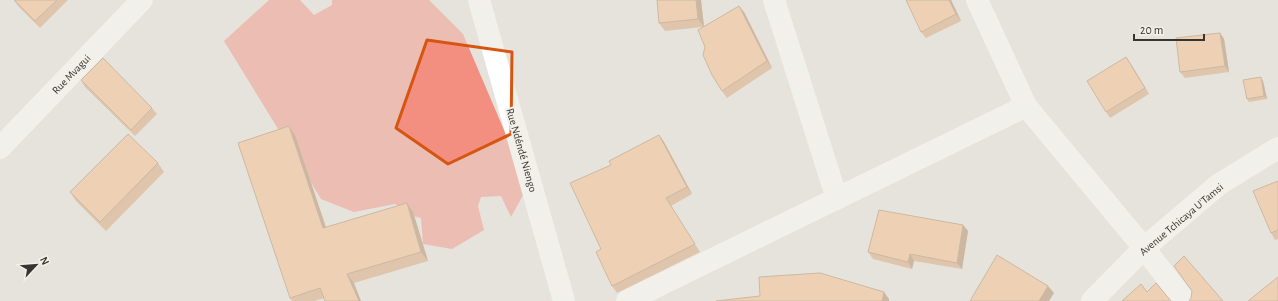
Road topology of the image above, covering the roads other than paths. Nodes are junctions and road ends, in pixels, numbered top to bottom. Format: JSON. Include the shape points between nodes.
{"nodes":[{"id":1,"x":479,"y":0,"type":"edge"},
{"id":2,"x":774,"y":0,"type":"edge"},
{"id":3,"x":977,"y":0,"type":"edge"},
{"id":4,"x":130,"y":4,"type":"edge"},
{"id":5,"x":1026,"y":106,"type":"junction"},
{"id":6,"x":0,"y":148,"type":"edge"},
{"id":7,"x":1278,"y":148,"type":"edge"},
{"id":8,"x":837,"y":199,"type":"junction"},
{"id":9,"x":1144,"y":248,"type":"junction"},
{"id":10,"x":564,"y":301,"type":"edge"},
{"id":11,"x":627,"y":301,"type":"edge"},
{"id":12,"x":1092,"y":301,"type":"edge"},
{"id":13,"x":1185,"y":301,"type":"edge"}],
"edges":[{"from":1,"to":10,"type":"street","name":"Rue Ndéndé Niengo"},
{"from":2,"to":8,"type":"street"},
{"from":3,"to":5,"type":"street"},
{"from":4,"to":6,"type":"street","name":"Rue Mvagui"},
{"from":5,"to":8,"type":"street"},
{"from":5,"to":9,"type":"street"},
{"from":7,"to":9,"type":"street","name":"Avenue Tchicaya U'Tamsi","via":[[1218,186]]},
{"from":8,"to":11,"type":"street"},
{"from":9,"to":12,"type":"street","name":"Avenue Tchicaya U'Tamsi"},
{"from":9,"to":13,"type":"street"}]}
